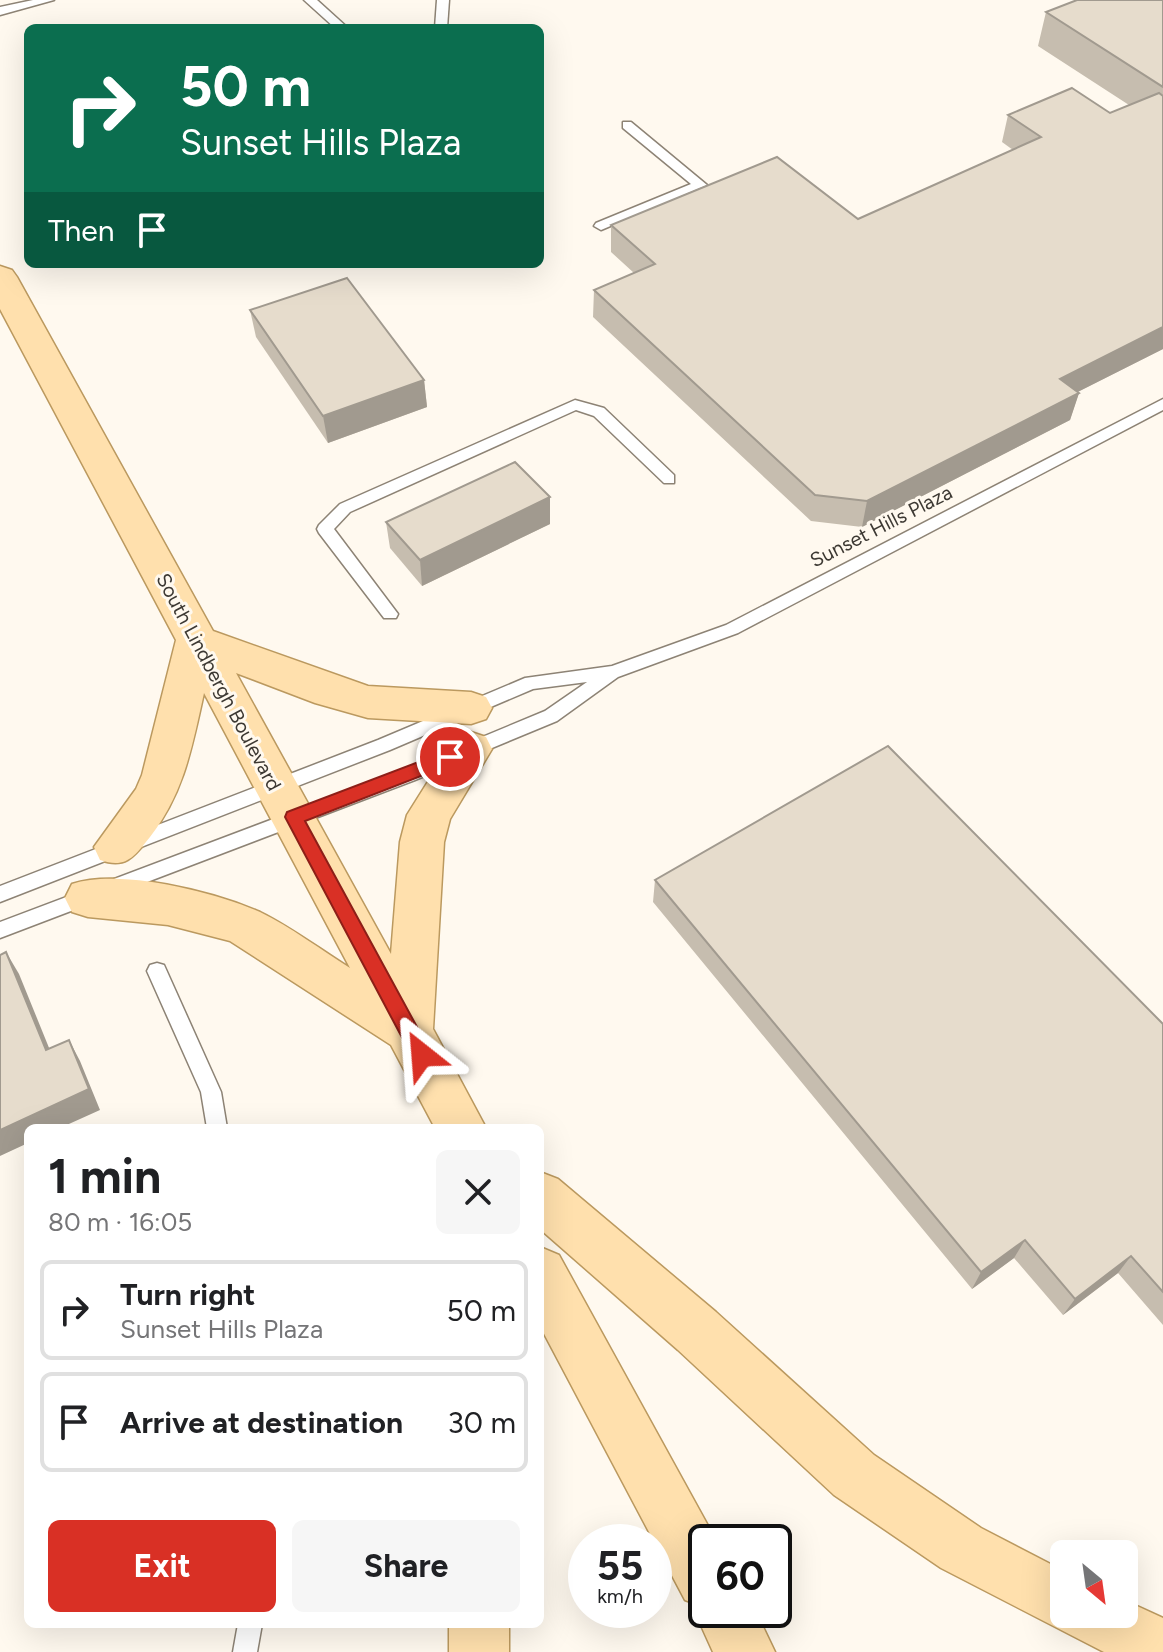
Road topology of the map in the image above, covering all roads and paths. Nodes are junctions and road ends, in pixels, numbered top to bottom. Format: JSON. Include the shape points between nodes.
{"nodes":[{"id":1,"x":48,"y":0,"type":"edge"},
{"id":2,"x":310,"y":0,"type":"edge"},
{"id":3,"x":443,"y":0,"type":"edge"},
{"id":4,"x":0,"y":11,"type":"edge"},
{"id":5,"x":337,"y":24,"type":"edge"},
{"id":6,"x":441,"y":24,"type":"edge"},
{"id":7,"x":627,"y":125,"type":"dead end"},
{"id":8,"x":601,"y":226,"type":"dead end"},
{"id":9,"x":0,"y":277,"type":"edge"},
{"id":10,"x":1163,"y":404,"type":"edge"},
{"id":11,"x":669,"y":479,"type":"dead end"},
{"id":12,"x":390,"y":614,"type":"dead end"},
{"id":13,"x":196,"y":641,"type":"junction"},
{"id":14,"x":613,"y":672,"type":"junction"},
{"id":15,"x":471,"y":728,"type":"junction"},
{"id":16,"x":284,"y":801,"type":"junction"},
{"id":17,"x":116,"y":847,"type":"junction"},
{"id":18,"x":0,"y":894,"type":"edge"},
{"id":19,"x":88,"y":898,"type":"junction"},
{"id":20,"x":0,"y":930,"type":"edge"},
{"id":21,"x":157,"y":971,"type":"dead end"},
{"id":22,"x":409,"y":1031,"type":"junction"},
{"id":23,"x":216,"y":1124,"type":"edge"},
{"id":24,"x":459,"y":1124,"type":"edge"},
{"id":25,"x":544,"y":1199,"type":"edge"},
{"id":26,"x":544,"y":1280,"type":"edge"},
{"id":27,"x":688,"y":1546,"type":"edge"},
{"id":28,"x":1050,"y":1596,"type":"edge"},
{"id":29,"x":249,"y":1628,"type":"edge"},
{"id":30,"x":479,"y":1628,"type":"edge"},
{"id":31,"x":732,"y":1628,"type":"edge"},
{"id":32,"x":1118,"y":1628,"type":"edge"},
{"id":33,"x":1163,"y":1648,"type":"edge"},
{"id":34,"x":245,"y":1652,"type":"edge"},
{"id":35,"x":479,"y":1652,"type":"edge"},
{"id":36,"x":745,"y":1652,"type":"edge"}],
"edges":[{"from":1,"to":4,"type":"lane"},
{"from":2,"to":5,"type":"lane"},
{"from":3,"to":6,"type":"lane"},
{"from":7,"to":8,"type":"lane","via":[[700,185]]},
{"from":9,"to":13,"type":"main road","name":"South Lindbergh Boulevard"},
{"from":10,"to":14,"type":"lane","name":"Sunset Hills Plaza","via":[[732,629]]},
{"from":11,"to":12,"type":"lane","via":[[599,412],[575,405],[345,508],[325,529]]},
{"from":13,"to":15,"type":"main road","via":[[355,699],[408,707]]},
{"from":13,"to":16,"type":"main road","name":"South Lindbergh Boulevard"},
{"from":13,"to":17,"type":"main road","via":[[164,775],[154,799]]},
{"from":14,"to":15,"type":"lane","name":"Sunset Hills Plaza","via":[[551,716]]},
{"from":14,"to":15,"type":"lane","name":"Sunset Hills Plaza","via":[[531,683]]},
{"from":15,"to":16,"type":"lane","name":"Sunset Hills Plaza"},
{"from":15,"to":16,"type":"lane","name":"Sunset Hills Plaza"},
{"from":15,"to":22,"type":"main road","via":[[429,815],[422,842]]},
{"from":16,"to":17,"type":"lane"},
{"from":16,"to":19,"type":"lane"},
{"from":16,"to":22,"type":"main road","name":"South Lindbergh Boulevard"},
{"from":17,"to":18,"type":"lane"},
{"from":19,"to":20,"type":"lane"},
{"from":19,"to":22,"type":"main road","via":[[152,901],[217,914]]},
{"from":21,"to":23,"type":"lane","via":[[211,1092]]},
{"from":22,"to":24,"type":"main road","name":"South Lindbergh Boulevard"},
{"from":25,"to":28,"type":"main road","via":[[854,1475],[961,1548]]},
{"from":26,"to":27,"type":"main road"},
{"from":29,"to":34,"type":"lane"},
{"from":30,"to":35,"type":"main road"},
{"from":31,"to":36,"type":"main road"},
{"from":32,"to":33,"type":"main road"}]}
